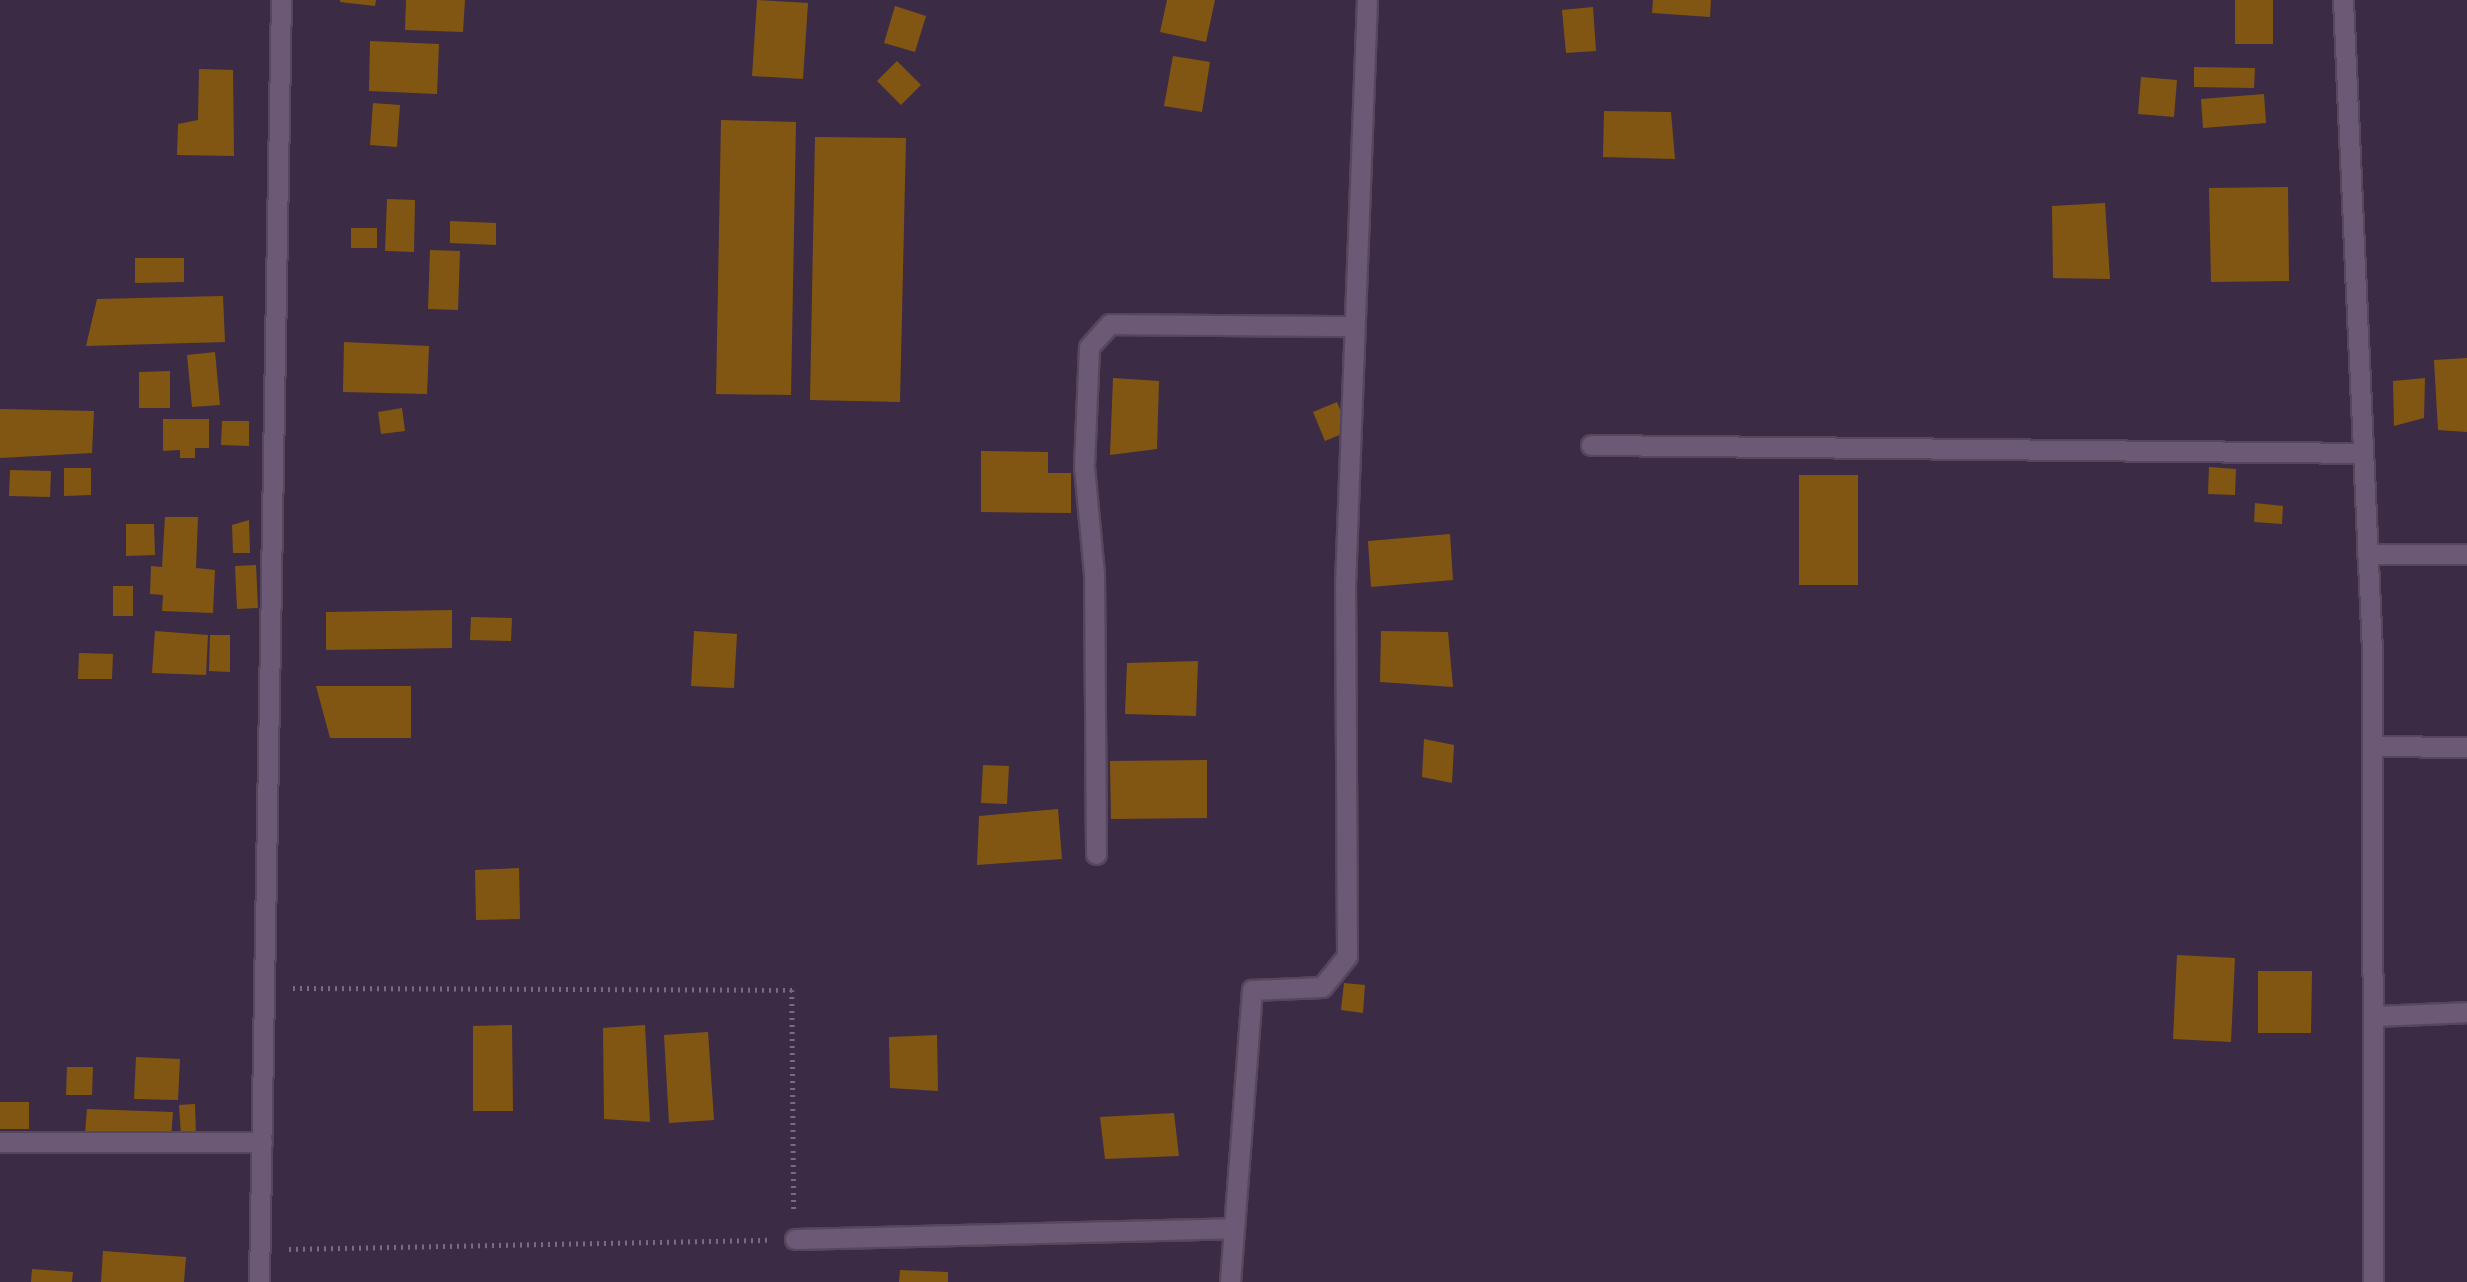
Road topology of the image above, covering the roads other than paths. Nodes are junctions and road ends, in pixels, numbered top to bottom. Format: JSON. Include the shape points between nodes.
{"nodes":[{"id":1,"x":281,"y":0,"type":"edge"},
{"id":2,"x":1367,"y":0,"type":"edge"},
{"id":3,"x":2343,"y":0,"type":"edge"},
{"id":4,"x":1353,"y":326,"type":"junction"},
{"id":5,"x":1591,"y":445,"type":"dead end"},
{"id":6,"x":2363,"y":453,"type":"junction"},
{"id":7,"x":2367,"y":554,"type":"junction"},
{"id":8,"x":2467,"y":554,"type":"edge"},
{"id":9,"x":2372,"y":746,"type":"junction"},
{"id":10,"x":2467,"y":747,"type":"edge"},
{"id":11,"x":1096,"y":854,"type":"dead end"},
{"id":12,"x":2467,"y":1012,"type":"edge"},
{"id":13,"x":2373,"y":1016,"type":"junction"},
{"id":14,"x":0,"y":1142,"type":"edge"},
{"id":15,"x":262,"y":1142,"type":"junction"},
{"id":16,"x":1233,"y":1228,"type":"junction"},
{"id":17,"x":795,"y":1240,"type":"road end"},
{"id":18,"x":259,"y":1282,"type":"edge"},
{"id":19,"x":1230,"y":1282,"type":"edge"},
{"id":20,"x":2374,"y":1282,"type":"edge"}],
"edges":[{"from":1,"to":15,"type":"street"},
{"from":2,"to":4,"type":"street"},
{"from":3,"to":6,"type":"street"},
{"from":4,"to":11,"type":"street","via":[[1110,324],[1089,348],[1084,466],[1094,574]]},
{"from":4,"to":16,"type":"street","via":[[1345,585],[1347,956],[1322,987],[1252,990]]},
{"from":5,"to":6,"type":"street"},
{"from":6,"to":7,"type":"street"},
{"from":7,"to":8,"type":"street"},
{"from":7,"to":9,"type":"street"},
{"from":9,"to":10,"type":"street"},
{"from":9,"to":13,"type":"street"},
{"from":12,"to":13,"type":"street"},
{"from":13,"to":20,"type":"street"},
{"from":14,"to":15,"type":"street"},
{"from":15,"to":18,"type":"street"},
{"from":16,"to":17,"type":"street"},
{"from":16,"to":19,"type":"street"}]}
